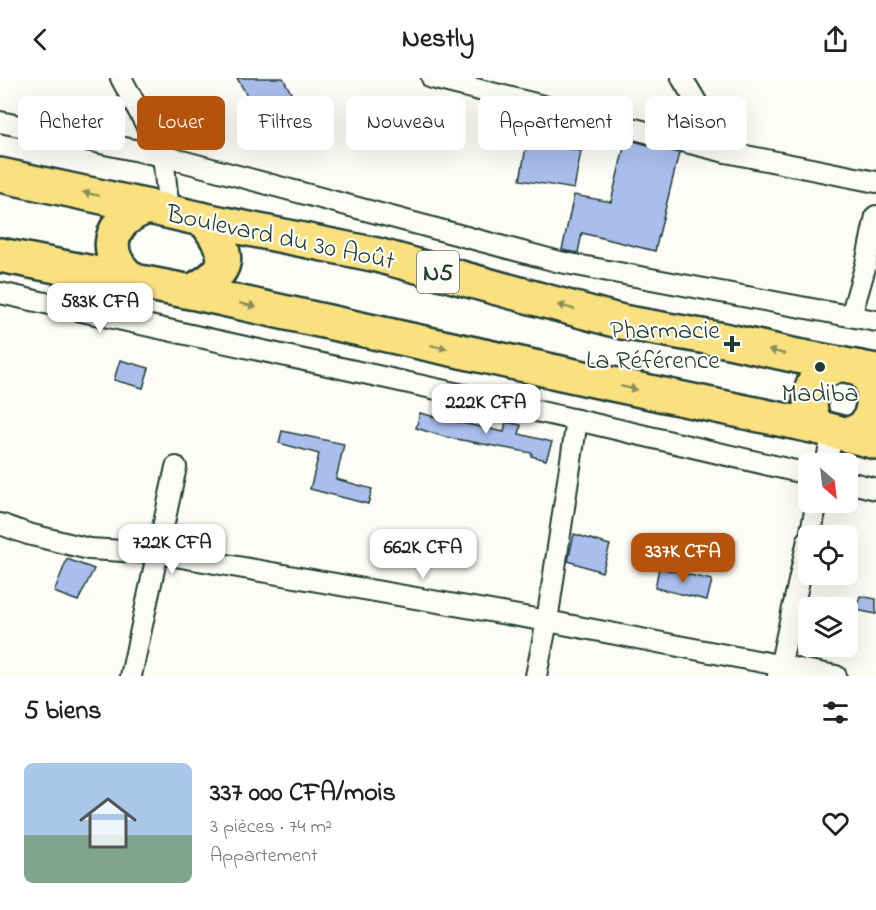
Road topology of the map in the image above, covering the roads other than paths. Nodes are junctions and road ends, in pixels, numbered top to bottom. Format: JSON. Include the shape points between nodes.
{"nodes":[{"id":1,"x":121,"y":78,"type":"edge"},
{"id":2,"x":432,"y":78,"type":"edge"},
{"id":3,"x":682,"y":78,"type":"edge"},
{"id":4,"x":0,"y":122,"type":"edge"},
{"id":5,"x":726,"y":152,"type":"junction"},
{"id":6,"x":163,"y":156,"type":"junction"},
{"id":7,"x":0,"y":175,"type":"edge"},
{"id":8,"x":876,"y":182,"type":"edge"},
{"id":9,"x":159,"y":209,"type":"junction"},
{"id":10,"x":876,"y":216,"type":"edge"},
{"id":11,"x":204,"y":220,"type":"junction"},
{"id":12,"x":0,"y":255,"type":"edge"},
{"id":13,"x":134,"y":281,"type":"junction"},
{"id":14,"x":191,"y":292,"type":"junction"},
{"id":15,"x":0,"y":293,"type":"edge"},
{"id":16,"x":851,"y":316,"type":"junction"},
{"id":17,"x":876,"y":321,"type":"edge"},
{"id":18,"x":859,"y":368,"type":"edge"},
{"id":19,"x":577,"y":420,"type":"junction"},
{"id":20,"x":843,"y":434,"type":"edge"},
{"id":21,"x":832,"y":453,"type":"edge"},
{"id":22,"x":176,"y":466,"type":"dead end"},
{"id":23,"x":798,"y":472,"type":"edge"},
{"id":24,"x":858,"y":485,"type":"edge"},
{"id":25,"x":876,"y":489,"type":"edge"},
{"id":26,"x":0,"y":524,"type":"edge"},
{"id":27,"x":158,"y":553,"type":"junction"},
{"id":28,"x":798,"y":585,"type":"edge"},
{"id":29,"x":547,"y":621,"type":"junction"},
{"id":30,"x":779,"y":671,"type":"edge"},
{"id":31,"x":131,"y":676,"type":"edge"},
{"id":32,"x":536,"y":676,"type":"edge"},
{"id":33,"x":836,"y":676,"type":"edge"}],
"edges":[{"from":1,"to":6,"type":"street"},
{"from":2,"to":5,"type":"street"},
{"from":3,"to":5,"type":"street"},
{"from":4,"to":6,"type":"street"},
{"from":5,"to":8,"type":"street"},
{"from":6,"to":9,"type":"street"},
{"from":6,"to":16,"type":"street","via":[[560,262]]},
{"from":9,"to":7,"type":"highway","name":"Boulevard du 30 Août","number":"N5","one_way":true},
{"from":9,"to":11,"type":"highway","name":"Boulevard du 30 Août","number":"N5"},
{"from":9,"to":13,"type":"highway","via":[[139,209],[115,230],[113,252],[122,270]]},
{"from":10,"to":16,"type":"street"},
{"from":11,"to":14,"type":"highway","via":[[220,244],[223,262],[207,284]]},
{"from":18,"to":11,"type":"highway","name":"Boulevard du 30 Août","number":"N5","one_way":true,"via":[[621,322],[377,255]]},
{"from":12,"to":13,"type":"highway"},
{"from":13,"to":14,"type":"highway"},
{"from":14,"to":20,"type":"highway","one_way":true},
{"from":15,"to":19,"type":"street"},
{"from":16,"to":17,"type":"street"},
{"from":18,"to":20,"type":"highway","via":[[874,390],[873,408],[862,428]]},
{"from":18,"to":20,"type":"highway","via":[[822,374],[813,386],[810,412]]},
{"from":19,"to":23,"type":"street"},
{"from":19,"to":29,"type":"street"},
{"from":20,"to":21,"type":"street"},
{"from":22,"to":27,"type":"street"},
{"from":24,"to":25,"type":"street"},
{"from":26,"to":27,"type":"street","via":[[89,549]]},
{"from":27,"to":29,"type":"street"},
{"from":27,"to":31,"type":"street"},
{"from":28,"to":30,"type":"street"},
{"from":29,"to":30,"type":"street"},
{"from":29,"to":32,"type":"street"},
{"from":30,"to":33,"type":"street"}]}
